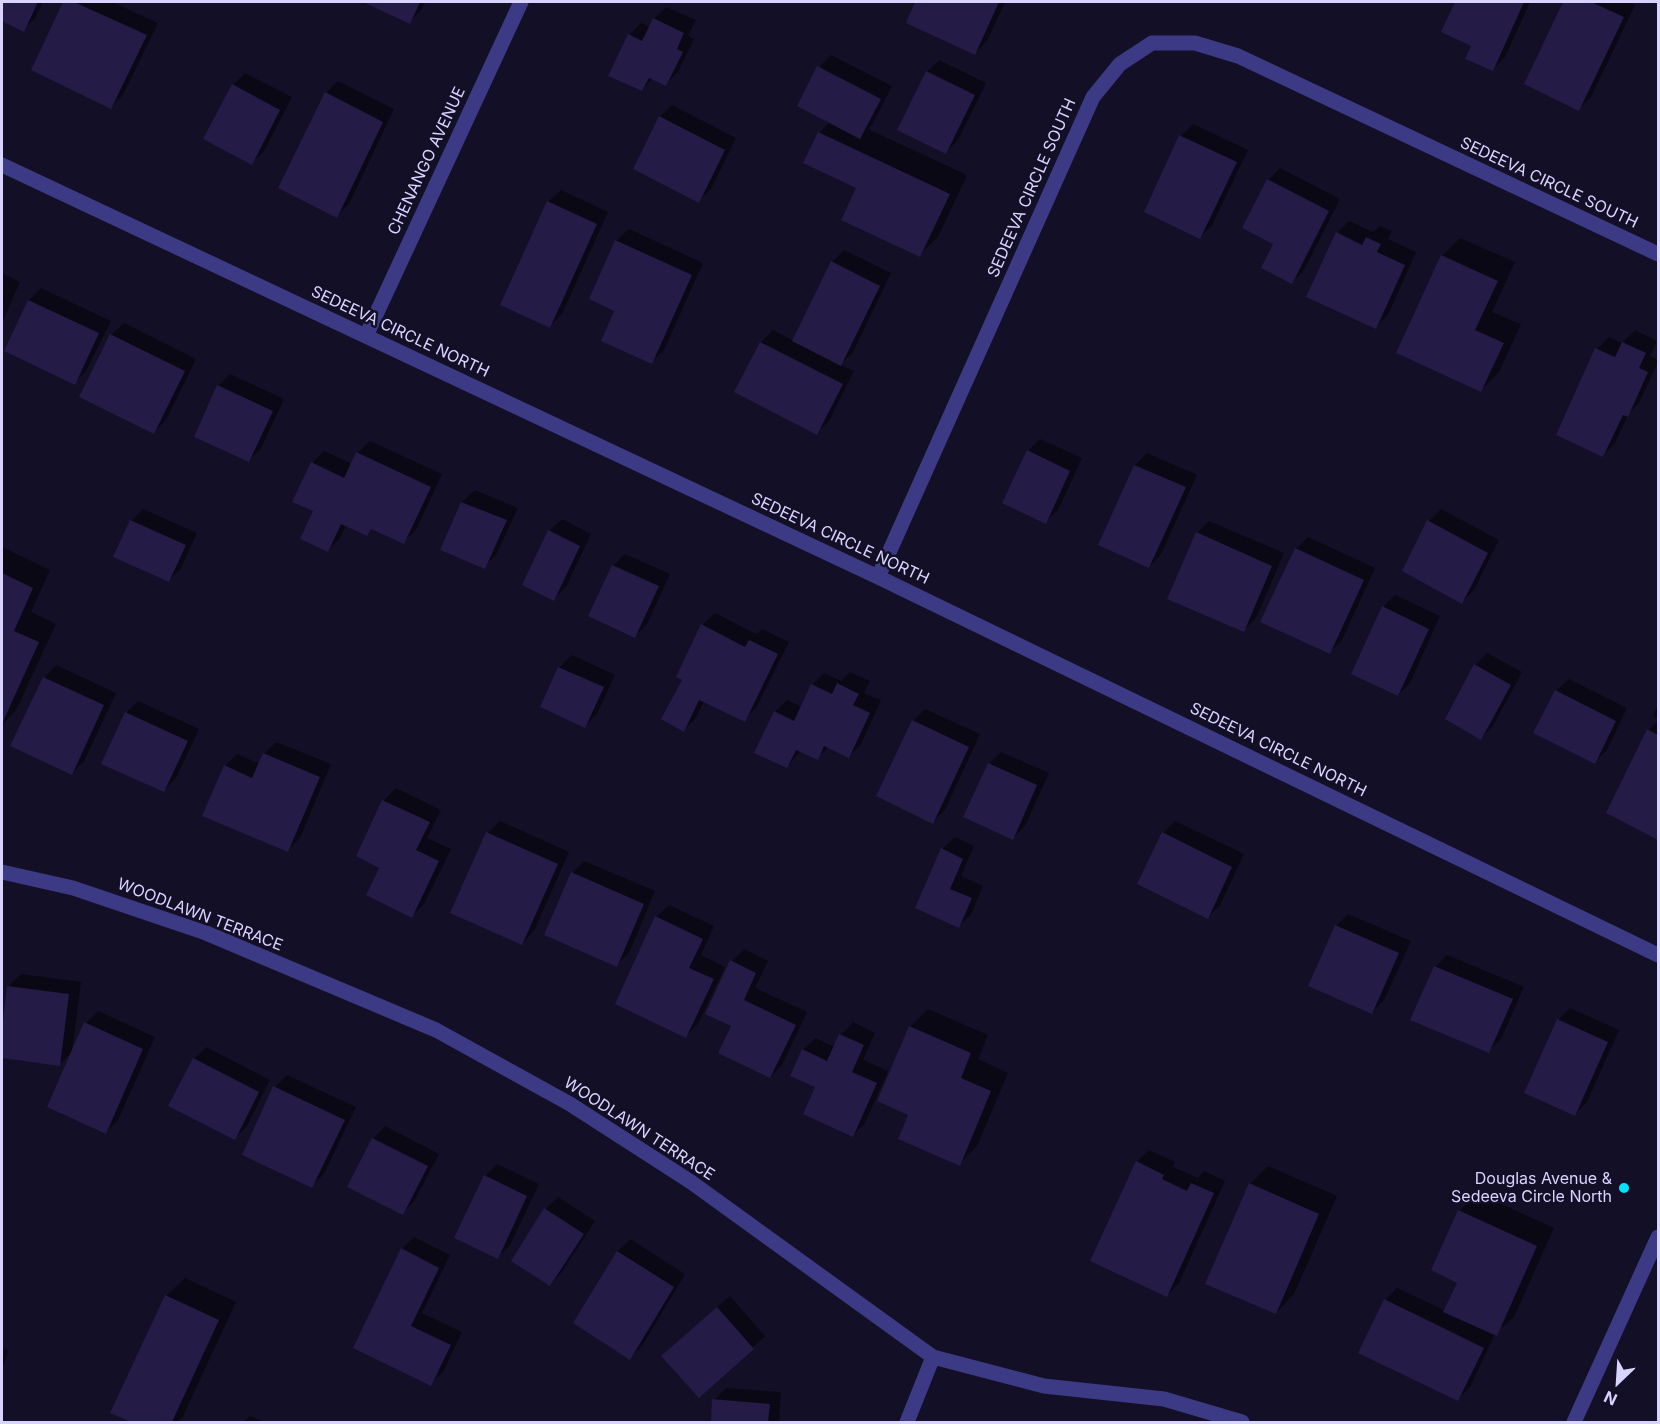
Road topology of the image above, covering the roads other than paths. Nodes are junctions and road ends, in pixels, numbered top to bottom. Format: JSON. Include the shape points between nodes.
{"nodes":[{"id":1,"x":521,"y":2,"type":"edge"},
{"id":2,"x":2,"y":165,"type":"edge"},
{"id":3,"x":1659,"y":254,"type":"edge"},
{"id":4,"x":366,"y":336,"type":"junction"},
{"id":5,"x":878,"y":577,"type":"junction"},
{"id":6,"x":2,"y":872,"type":"edge"},
{"id":7,"x":1659,"y":955,"type":"edge"},
{"id":8,"x":1659,"y":1237,"type":"edge"},
{"id":9,"x":933,"y":1357,"type":"junction"},
{"id":10,"x":907,"y":1422,"type":"edge"},
{"id":11,"x":1242,"y":1422,"type":"edge"},
{"id":12,"x":1574,"y":1422,"type":"edge"}],
"edges":[{"from":1,"to":4,"type":"street","name":"CHENANGO AVENUE"},
{"from":2,"to":4,"type":"street","name":"SEDEEVA CIRCLE NORTH"},
{"from":3,"to":5,"type":"street","name":"SEDEEVA CIRCLE SOUTH","via":[[1238,56],[1195,43],[1152,43],[1120,64],[1093,97]]},
{"from":4,"to":5,"type":"street","name":"SEDEEVA CIRCLE NORTH"},
{"from":5,"to":7,"type":"street","name":"SEDEEVA CIRCLE NORTH"},
{"from":6,"to":9,"type":"street","name":"WOODLAWN TERRACE","via":[[73,888],[206,933],[436,1030],[570,1104],[691,1182]]},
{"from":8,"to":12,"type":"street"},
{"from":9,"to":10,"type":"street"},
{"from":9,"to":11,"type":"street","name":"WOODLAWN TERRACE","via":[[1044,1386],[1164,1399]]}]}
